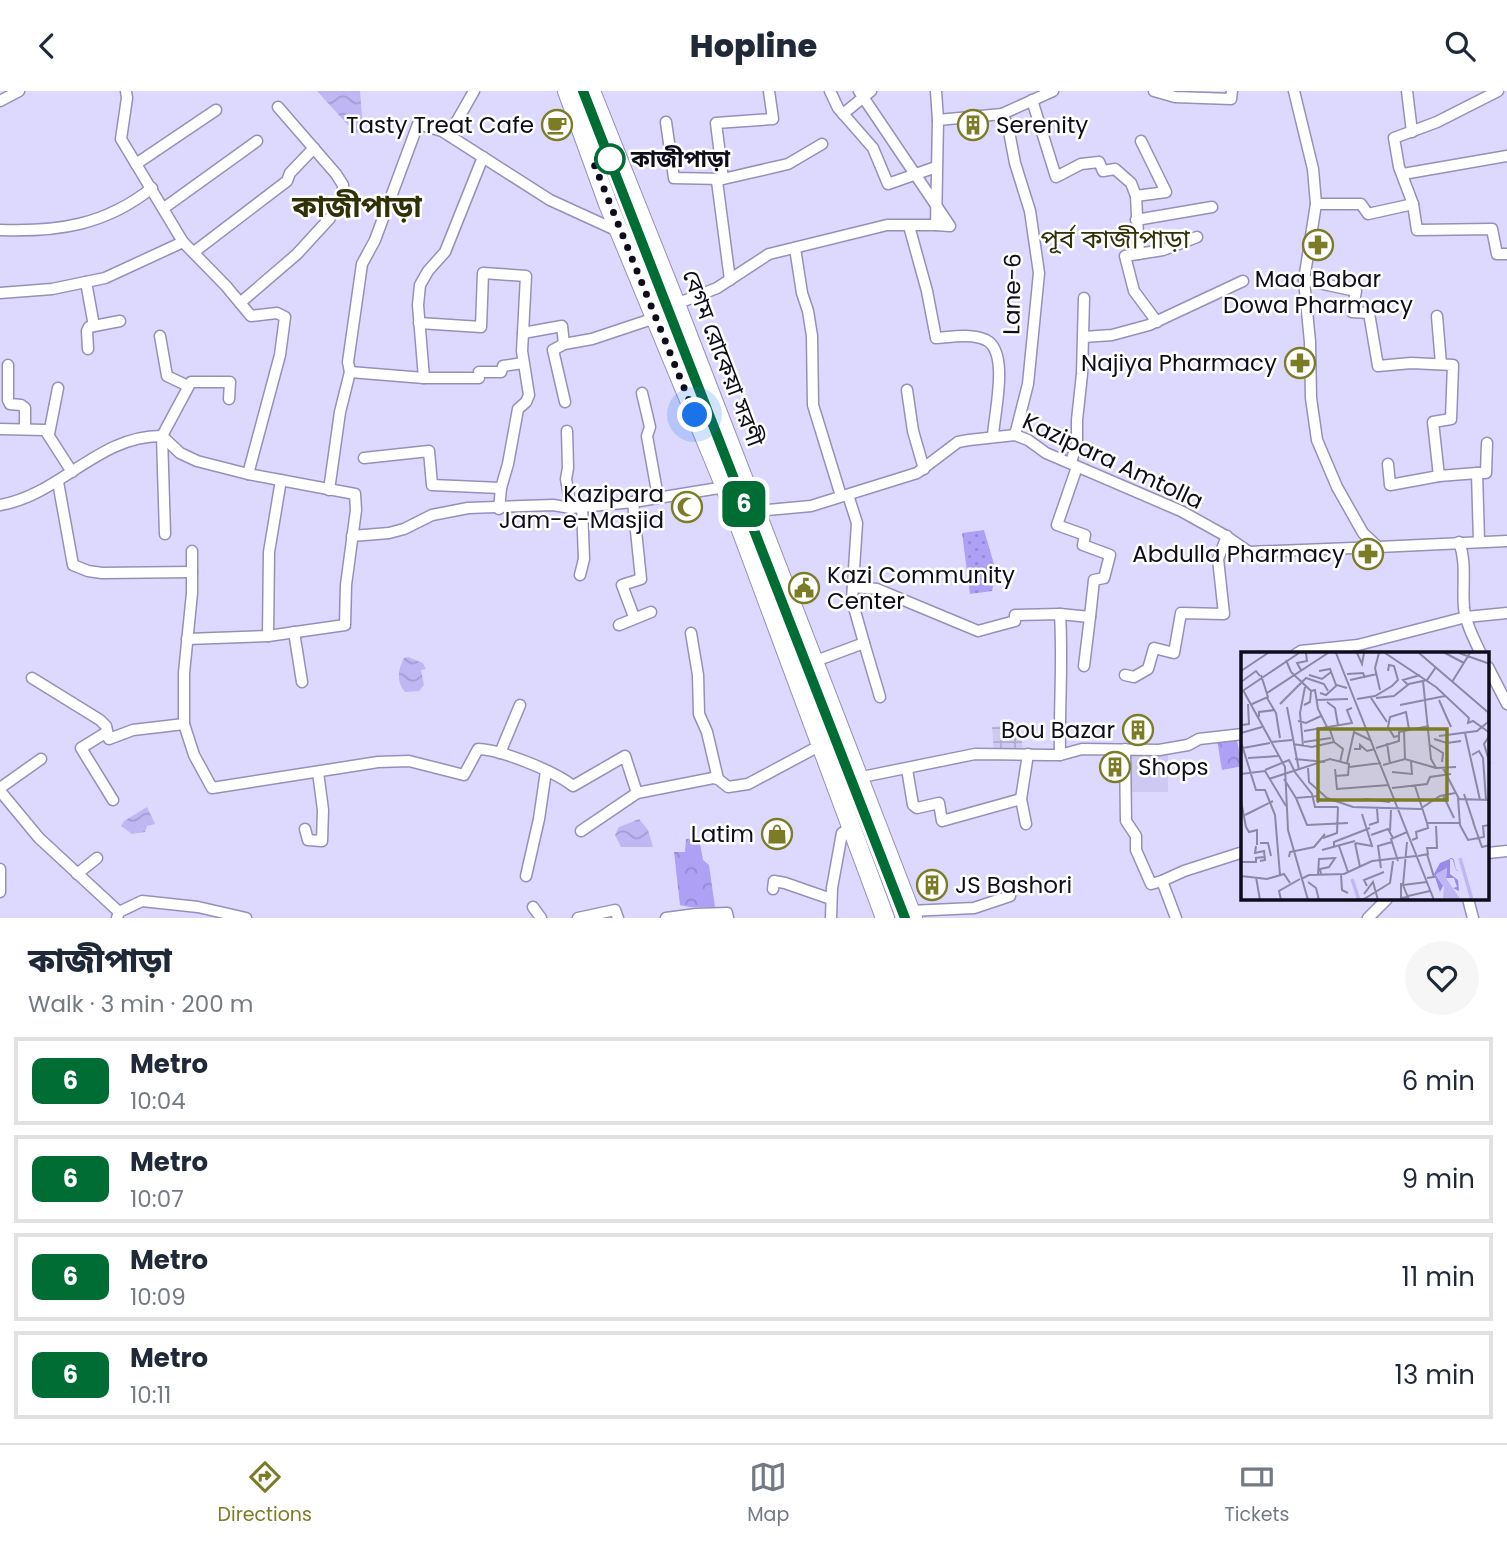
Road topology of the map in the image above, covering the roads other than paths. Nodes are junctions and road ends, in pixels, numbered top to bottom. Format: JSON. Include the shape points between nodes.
{"nodes":[{"id":1,"x":19,"y":91,"type":"edge"},
{"id":2,"x":126,"y":91,"type":"edge"},
{"id":3,"x":474,"y":91,"type":"edge"},
{"id":4,"x":567,"y":91,"type":"edge"},
{"id":5,"x":592,"y":91,"type":"edge"},
{"id":6,"x":769,"y":91,"type":"edge"},
{"id":7,"x":830,"y":91,"type":"edge"},
{"id":8,"x":859,"y":91,"type":"edge"},
{"id":9,"x":871,"y":91,"type":"edge"},
{"id":10,"x":936,"y":91,"type":"edge"},
{"id":11,"x":1053,"y":91,"type":"edge"},
{"id":12,"x":1154,"y":91,"type":"edge"},
{"id":13,"x":1232,"y":91,"type":"edge"},
{"id":14,"x":1294,"y":91,"type":"edge"},
{"id":15,"x":1407,"y":91,"type":"edge"},
{"id":16,"x":1498,"y":91,"type":"edge"},
{"id":17,"x":1181,"y":94,"type":"edge"},
{"id":18,"x":1032,"y":100,"type":"junction"},
{"id":19,"x":0,"y":101,"type":"edge"},
{"id":20,"x":278,"y":107,"type":"dead end"},
{"id":21,"x":216,"y":110,"type":"dead end"},
{"id":22,"x":843,"y":114,"type":"junction"},
{"id":23,"x":1002,"y":114,"type":"junction"},
{"id":24,"x":938,"y":120,"type":"junction"},
{"id":25,"x":666,"y":122,"type":"dead end"},
{"id":26,"x":1412,"y":132,"type":"junction"},
{"id":27,"x":449,"y":135,"type":"junction"},
{"id":28,"x":257,"y":141,"type":"dead end"},
{"id":29,"x":1141,"y":142,"type":"dead end"},
{"id":30,"x":822,"y":144,"type":"dead end"},
{"id":31,"x":314,"y":148,"type":"junction"},
{"id":32,"x":1507,"y":156,"type":"edge"},
{"id":33,"x":483,"y":157,"type":"junction"},
{"id":34,"x":136,"y":164,"type":"junction"},
{"id":35,"x":936,"y":167,"type":"junction"},
{"id":36,"x":1402,"y":174,"type":"junction"},
{"id":37,"x":720,"y":180,"type":"junction"},
{"id":38,"x":152,"y":188,"type":"junction"},
{"id":39,"x":343,"y":194,"type":"dead end"},
{"id":40,"x":1136,"y":196,"type":"junction"},
{"id":41,"x":1316,"y":204,"type":"junction"},
{"id":42,"x":1413,"y":204,"type":"junction"},
{"id":43,"x":1212,"y":207,"type":"dead end"},
{"id":44,"x":164,"y":208,"type":"junction"},
{"id":45,"x":330,"y":218,"type":"dead end"},
{"id":46,"x":1136,"y":220,"type":"junction"},
{"id":47,"x":936,"y":225,"type":"junction"},
{"id":48,"x":909,"y":226,"type":"junction"},
{"id":49,"x":0,"y":230,"type":"edge"},
{"id":50,"x":620,"y":232,"type":"junction"},
{"id":51,"x":1197,"y":237,"type":"dead end"},
{"id":52,"x":183,"y":242,"type":"junction"},
{"id":53,"x":796,"y":248,"type":"junction"},
{"id":54,"x":194,"y":252,"type":"junction"},
{"id":55,"x":1139,"y":254,"type":"junction"},
{"id":56,"x":1507,"y":254,"type":"edge"},
{"id":57,"x":730,"y":280,"type":"junction"},
{"id":58,"x":1304,"y":280,"type":"junction"},
{"id":59,"x":1243,"y":281,"type":"dead end"},
{"id":60,"x":86,"y":282,"type":"junction"},
{"id":61,"x":0,"y":293,"type":"edge"},
{"id":62,"x":1084,"y":298,"type":"dead end"},
{"id":63,"x":240,"y":303,"type":"junction"},
{"id":64,"x":676,"y":304,"type":"junction"},
{"id":65,"x":1437,"y":316,"type":"dead end"},
{"id":66,"x":655,"y":318,"type":"junction"},
{"id":67,"x":120,"y":321,"type":"dead end"},
{"id":68,"x":1157,"y":322,"type":"junction"},
{"id":69,"x":419,"y":323,"type":"junction"},
{"id":70,"x":94,"y":326,"type":"junction"},
{"id":71,"x":523,"y":333,"type":"junction"},
{"id":72,"x":160,"y":337,"type":"dead end"},
{"id":73,"x":1084,"y":337,"type":"junction"},
{"id":74,"x":564,"y":344,"type":"junction"},
{"id":75,"x":88,"y":349,"type":"dead end"},
{"id":76,"x":523,"y":363,"type":"junction"},
{"id":77,"x":1441,"y":364,"type":"junction"},
{"id":78,"x":8,"y":365,"type":"dead end"},
{"id":79,"x":350,"y":372,"type":"junction"},
{"id":80,"x":424,"y":378,"type":"junction"},
{"id":81,"x":188,"y":386,"type":"junction"},
{"id":82,"x":58,"y":388,"type":"dead end"},
{"id":83,"x":907,"y":390,"type":"dead end"},
{"id":84,"x":642,"y":393,"type":"dead end"},
{"id":85,"x":229,"y":398,"type":"dead end"},
{"id":86,"x":565,"y":402,"type":"dead end"},
{"id":87,"x":25,"y":428,"type":"junction"},
{"id":88,"x":0,"y":429,"type":"edge"},
{"id":89,"x":566,"y":431,"type":"dead end"},
{"id":90,"x":49,"y":434,"type":"junction"},
{"id":91,"x":1015,"y":435,"type":"junction"},
{"id":92,"x":162,"y":436,"type":"junction"},
{"id":93,"x":993,"y":436,"type":"junction"},
{"id":94,"x":1487,"y":443,"type":"dead end"},
{"id":95,"x":364,"y":458,"type":"dead end"},
{"id":96,"x":1388,"y":464,"type":"dead end"},
{"id":97,"x":1074,"y":465,"type":"junction"},
{"id":98,"x":924,"y":469,"type":"junction"},
{"id":99,"x":72,"y":472,"type":"junction"},
{"id":100,"x":1478,"y":473,"type":"junction"},
{"id":101,"x":248,"y":474,"type":"junction"},
{"id":102,"x":1439,"y":477,"type":"junction"},
{"id":103,"x":281,"y":480,"type":"junction"},
{"id":104,"x":58,"y":482,"type":"junction"},
{"id":105,"x":725,"y":487,"type":"junction"},
{"id":106,"x":501,"y":488,"type":"junction"},
{"id":107,"x":329,"y":489,"type":"junction"},
{"id":108,"x":845,"y":496,"type":"junction"},
{"id":109,"x":658,"y":497,"type":"junction"},
{"id":110,"x":633,"y":502,"type":"junction"},
{"id":111,"x":0,"y":505,"type":"edge"},
{"id":112,"x":576,"y":507,"type":"junction"},
{"id":113,"x":499,"y":509,"type":"junction"},
{"id":114,"x":756,"y":511,"type":"junction"},
{"id":115,"x":165,"y":534,"type":"dead end"},
{"id":116,"x":352,"y":536,"type":"junction"},
{"id":117,"x":1227,"y":536,"type":"junction"},
{"id":118,"x":1479,"y":541,"type":"junction"},
{"id":119,"x":1507,"y":541,"type":"edge"},
{"id":120,"x":1459,"y":542,"type":"junction"},
{"id":121,"x":1378,"y":547,"type":"junction"},
{"id":122,"x":192,"y":551,"type":"dead end"},
{"id":123,"x":192,"y":572,"type":"junction"},
{"id":124,"x":580,"y":575,"type":"dead end"},
{"id":125,"x":853,"y":587,"type":"junction"},
{"id":126,"x":651,"y":612,"type":"dead end"},
{"id":127,"x":1507,"y":613,"type":"edge"},
{"id":128,"x":1060,"y":614,"type":"junction"},
{"id":129,"x":634,"y":617,"type":"junction"},
{"id":130,"x":1090,"y":617,"type":"junction"},
{"id":131,"x":1466,"y":617,"type":"junction"},
{"id":132,"x":619,"y":625,"type":"dead end"},
{"id":133,"x":294,"y":632,"type":"junction"},
{"id":134,"x":691,"y":633,"type":"dead end"},
{"id":135,"x":268,"y":636,"type":"junction"},
{"id":136,"x":187,"y":639,"type":"junction"},
{"id":137,"x":864,"y":643,"type":"junction"},
{"id":138,"x":1332,"y":651,"type":"edge"},
{"id":139,"x":1299,"y":652,"type":"edge"},
{"id":140,"x":1480,"y":652,"type":"edge"},
{"id":141,"x":813,"y":662,"type":"junction"},
{"id":142,"x":1084,"y":666,"type":"dead end"},
{"id":143,"x":1490,"y":671,"type":"edge"},
{"id":144,"x":1125,"y":675,"type":"dead end"},
{"id":145,"x":32,"y":678,"type":"dead end"},
{"id":146,"x":302,"y":682,"type":"dead end"},
{"id":147,"x":880,"y":697,"type":"dead end"},
{"id":148,"x":1507,"y":704,"type":"edge"},
{"id":149,"x":520,"y":705,"type":"dead end"},
{"id":150,"x":184,"y":724,"type":"junction"},
{"id":151,"x":107,"y":732,"type":"junction"},
{"id":152,"x":1241,"y":734,"type":"edge"},
{"id":153,"x":821,"y":745,"type":"junction"},
{"id":154,"x":1125,"y":749,"type":"junction"},
{"id":155,"x":500,"y":753,"type":"junction"},
{"id":156,"x":1028,"y":754,"type":"junction"},
{"id":157,"x":1060,"y":755,"type":"junction"},
{"id":158,"x":41,"y":759,"type":"dead end"},
{"id":159,"x":907,"y":769,"type":"junction"},
{"id":160,"x":546,"y":771,"type":"junction"},
{"id":161,"x":318,"y":772,"type":"junction"},
{"id":162,"x":858,"y":778,"type":"junction"},
{"id":163,"x":718,"y":779,"type":"junction"},
{"id":164,"x":0,"y":789,"type":"edge"},
{"id":165,"x":637,"y":793,"type":"junction"},
{"id":166,"x":1021,"y":799,"type":"junction"},
{"id":167,"x":113,"y":800,"type":"dead end"},
{"id":168,"x":1026,"y":824,"type":"dead end"},
{"id":169,"x":852,"y":827,"type":"junction"},
{"id":170,"x":305,"y":828,"type":"dead end"},
{"id":171,"x":581,"y":831,"type":"dead end"},
{"id":172,"x":1240,"y":853,"type":"dead end"},
{"id":173,"x":97,"y":858,"type":"dead end"},
{"id":174,"x":0,"y":869,"type":"edge"},
{"id":175,"x":76,"y":874,"type":"junction"},
{"id":176,"x":526,"y":876,"type":"dead end"},
{"id":177,"x":1162,"y":881,"type":"junction"},
{"id":178,"x":773,"y":889,"type":"dead end"},
{"id":179,"x":0,"y":892,"type":"edge"},
{"id":180,"x":1010,"y":896,"type":"dead end"},
{"id":181,"x":831,"y":899,"type":"junction"},
{"id":182,"x":1385,"y":901,"type":"edge"},
{"id":183,"x":1469,"y":901,"type":"edge"},
{"id":184,"x":533,"y":907,"type":"dead end"},
{"id":185,"x":118,"y":915,"type":"edge"},
{"id":186,"x":912,"y":915,"type":"edge"},
{"id":187,"x":246,"y":918,"type":"edge"},
{"id":188,"x":541,"y":918,"type":"edge"},
{"id":189,"x":578,"y":918,"type":"edge"},
{"id":190,"x":618,"y":918,"type":"edge"},
{"id":191,"x":666,"y":918,"type":"edge"},
{"id":192,"x":728,"y":918,"type":"edge"},
{"id":193,"x":831,"y":918,"type":"edge"},
{"id":194,"x":885,"y":918,"type":"edge"},
{"id":195,"x":1177,"y":918,"type":"edge"},
{"id":196,"x":1368,"y":918,"type":"edge"},
{"id":197,"x":1473,"y":918,"type":"edge"}],
"edges":[{"from":1,"to":19,"type":"street"},
{"from":2,"to":34,"type":"street","via":[[121,139]]},
{"from":3,"to":27,"type":"street"},
{"from":4,"to":50,"type":"main road","name":"বেগম রোকেয়া সরণী"},
{"from":5,"to":64,"type":"main road","name":"বেগম রোকেয়া সরণী"},
{"from":6,"to":37,"type":"street","via":[[773,118],[716,123]]},
{"from":7,"to":22,"type":"street"},
{"from":8,"to":47,"type":"street","via":[[950,226]]},
{"from":9,"to":22,"type":"street"},
{"from":10,"to":24,"type":"street"},
{"from":11,"to":18,"type":"street"},
{"from":12,"to":17,"type":"street"},
{"from":13,"to":17,"type":"street","via":[[1231,99]]},
{"from":14,"to":41,"type":"street","via":[[1313,169]]},
{"from":15,"to":26,"type":"street"},
{"from":16,"to":26,"type":"street"},
{"from":18,"to":23,"type":"street"},
{"from":18,"to":40,"type":"street","via":[[1056,177],[1100,162],[1103,171],[1115,169],[1130,183]]},
{"from":20,"to":31,"type":"street"},
{"from":21,"to":34,"type":"street"},
{"from":22,"to":35,"type":"street","via":[[873,148],[888,184]]},
{"from":23,"to":24,"type":"street"},
{"from":23,"to":91,"type":"street","name":"Lane-6","via":[[1030,211],[1039,273],[1028,384]]},
{"from":24,"to":35,"type":"street"},
{"from":25,"to":37,"type":"street","via":[[673,177]]},
{"from":26,"to":36,"type":"street","via":[[1394,138]]},
{"from":27,"to":33,"type":"street"},
{"from":27,"to":79,"type":"street","via":[[418,124],[362,264]]},
{"from":28,"to":44,"type":"street"},
{"from":29,"to":40,"type":"street","via":[[1166,192]]},
{"from":30,"to":37,"type":"street","via":[[788,164]]},
{"from":31,"to":39,"type":"street","via":[[343,185]]},
{"from":31,"to":54,"type":"street","via":[[289,173],[287,181]]},
{"from":32,"to":36,"type":"street"},
{"from":33,"to":50,"type":"street","via":[[550,200]]},
{"from":33,"to":69,"type":"street","via":[[444,252],[420,285]]},
{"from":34,"to":38,"type":"street"},
{"from":35,"to":47,"type":"street"},
{"from":36,"to":42,"type":"street"},
{"from":37,"to":57,"type":"street"},
{"from":38,"to":44,"type":"street"},
{"from":38,"to":49,"type":"street","via":[[114,214],[95,220],[59,228]]},
{"from":40,"to":46,"type":"street"},
{"from":41,"to":42,"type":"street","via":[[1361,204],[1368,214]]},
{"from":41,"to":58,"type":"street"},
{"from":42,"to":56,"type":"street","via":[[1417,230],[1492,229],[1497,254]]},
{"from":43,"to":46,"type":"street"},
{"from":44,"to":52,"type":"street"},
{"from":45,"to":63,"type":"street","via":[[297,254]]},
{"from":46,"to":55,"type":"street"},
{"from":47,"to":48,"type":"street"},
{"from":48,"to":53,"type":"street","via":[[864,229]]},
{"from":48,"to":93,"type":"street","via":[[936,338],[976,337],[988,341],[996,352],[1000,383]]},
{"from":50,"to":66,"type":"main road","name":"বেগম রোকেয়া সরণী"},
{"from":51,"to":55,"type":"street"},
{"from":52,"to":54,"type":"street"},
{"from":52,"to":60,"type":"street","via":[[105,278]]},
{"from":53,"to":57,"type":"street","via":[[769,254]]},
{"from":53,"to":108,"type":"street","via":[[812,335],[813,405]]},
{"from":54,"to":63,"type":"street"},
{"from":55,"to":68,"type":"street","via":[[1125,256],[1134,291]]},
{"from":57,"to":64,"type":"street"},
{"from":58,"to":77,"type":"street","via":[[1356,291],[1352,312],[1369,313],[1378,366]]},
{"from":58,"to":121,"type":"street","via":[[1317,440],[1363,533]]},
{"from":59,"to":68,"type":"street"},
{"from":60,"to":61,"type":"street"},
{"from":60,"to":70,"type":"street"},
{"from":62,"to":73,"type":"street"},
{"from":63,"to":101,"type":"street","via":[[251,316],[277,313],[285,317],[280,355]]},
{"from":64,"to":114,"type":"main road","name":"বেগম রোকেয়া সরণী"},
{"from":65,"to":77,"type":"street"},
{"from":66,"to":74,"type":"street"},
{"from":66,"to":105,"type":"main road","name":"বেগম রোকেয়া সরণী"},
{"from":67,"to":70,"type":"street"},
{"from":68,"to":73,"type":"street","via":[[1112,335]]},
{"from":69,"to":71,"type":"street","via":[[481,327],[483,273],[526,276]]},
{"from":69,"to":80,"type":"street"},
{"from":70,"to":75,"type":"street","via":[[87,331]]},
{"from":71,"to":74,"type":"street","via":[[562,326]]},
{"from":71,"to":76,"type":"street"},
{"from":72,"to":81,"type":"street","via":[[167,376]]},
{"from":73,"to":97,"type":"street"},
{"from":74,"to":86,"type":"street","via":[[553,350]]},
{"from":76,"to":80,"type":"street","via":[[503,366],[501,372],[479,372],[479,378]]},
{"from":76,"to":106,"type":"street","via":[[528,395],[518,409]]},
{"from":77,"to":102,"type":"street","via":[[1453,365],[1451,419],[1433,422]]},
{"from":78,"to":87,"type":"street","via":[[9,401],[25,408]]},
{"from":79,"to":80,"type":"street"},
{"from":79,"to":107,"type":"street"},
{"from":81,"to":85,"type":"street","via":[[191,382],[230,382]]},
{"from":81,"to":92,"type":"street"},
{"from":82,"to":90,"type":"street"},
{"from":83,"to":98,"type":"street"},
{"from":84,"to":109,"type":"street"},
{"from":87,"to":88,"type":"street"},
{"from":87,"to":90,"type":"street"},
{"from":89,"to":112,"type":"street","via":[[566,479]]},
{"from":90,"to":99,"type":"street"},
{"from":91,"to":93,"type":"street","name":"Kazipara Amtolla"},
{"from":91,"to":97,"type":"street","name":"Kazipara Amtolla"},
{"from":92,"to":99,"type":"street","via":[[126,440]]},
{"from":92,"to":101,"type":"street","via":[[197,461]]},
{"from":92,"to":115,"type":"street"},
{"from":93,"to":98,"type":"street","name":"Kazipara Amtolla","via":[[958,442]]},
{"from":94,"to":100,"type":"street","via":[[1486,473]]},
{"from":95,"to":106,"type":"street","via":[[429,451],[432,485]]},
{"from":96,"to":102,"type":"street","via":[[1390,485]]},
{"from":97,"to":117,"type":"street","name":"Kazipara Amtolla"},
{"from":97,"to":130,"type":"street","via":[[1057,525],[1085,535],[1083,545],[1110,555],[1104,578],[1094,580]]},
{"from":98,"to":108,"type":"street","name":"Kazipara Amtolla"},
{"from":99,"to":104,"type":"street"},
{"from":100,"to":102,"type":"street"},
{"from":100,"to":118,"type":"street"},
{"from":101,"to":103,"type":"street"},
{"from":103,"to":107,"type":"street"},
{"from":103,"to":135,"type":"street","via":[[269,552]]},
{"from":104,"to":111,"type":"street","via":[[15,503]]},
{"from":104,"to":123,"type":"street","via":[[73,565],[102,573]]},
{"from":105,"to":109,"type":"street"},
{"from":105,"to":153,"type":"main road","name":"বেগম রোকেয়া সরণী"},
{"from":106,"to":113,"type":"street"},
{"from":107,"to":116,"type":"street","via":[[355,494]]},
{"from":108,"to":114,"type":"street","name":"Kazipara Amtolla","via":[[811,506]]},
{"from":108,"to":125,"type":"street","via":[[858,523]]},
{"from":109,"to":110,"type":"street"},
{"from":110,"to":112,"type":"street"},
{"from":110,"to":129,"type":"street","via":[[641,579],[622,585]]},
{"from":112,"to":113,"type":"street"},
{"from":112,"to":124,"type":"street","via":[[584,559]]},
{"from":113,"to":116,"type":"street","via":[[449,511],[389,533]]},
{"from":114,"to":141,"type":"main road","name":"বেগম রোকেয়া সরণী"},
{"from":116,"to":133,"type":"street","via":[[345,625]]},
{"from":117,"to":121,"type":"street","name":"Kazipara Amtolla","via":[[1249,552]]},
{"from":117,"to":144,"type":"street","via":[[1218,559],[1224,614],[1181,613],[1174,653],[1154,649],[1148,669],[1134,677]]},
{"from":118,"to":119,"type":"street","name":"Kazipara Amtolla"},
{"from":118,"to":120,"type":"street","name":"Kazipara Amtolla"},
{"from":120,"to":121,"type":"street","name":"Kazipara Amtolla"},
{"from":120,"to":131,"type":"street"},
{"from":122,"to":123,"type":"street"},
{"from":123,"to":136,"type":"street"},
{"from":125,"to":128,"type":"street","via":[[877,589],[978,631],[1014,621],[1015,615]]},
{"from":125,"to":137,"type":"street"},
{"from":126,"to":129,"type":"street"},
{"from":127,"to":131,"type":"street"},
{"from":128,"to":130,"type":"street"},
{"from":128,"to":157,"type":"street"},
{"from":129,"to":132,"type":"street"},
{"from":130,"to":142,"type":"street"},
{"from":131,"to":138,"type":"street"},
{"from":131,"to":140,"type":"street"},
{"from":133,"to":135,"type":"street"},
{"from":133,"to":146,"type":"street"},
{"from":134,"to":163,"type":"street","via":[[699,714]]},
{"from":135,"to":136,"type":"street"},
{"from":136,"to":150,"type":"street"},
{"from":137,"to":141,"type":"street"},
{"from":137,"to":147,"type":"street"},
{"from":138,"to":139,"type":"street"},
{"from":141,"to":162,"type":"main road","name":"বেগম রোকেয়া সরণী"},
{"from":143,"to":148,"type":"street"},
{"from":145,"to":151,"type":"street","via":[[100,720]]},
{"from":149,"to":155,"type":"street"},
{"from":150,"to":151,"type":"street","via":[[134,730],[109,739]]},
{"from":150,"to":161,"type":"street","via":[[212,788]]},
{"from":151,"to":167,"type":"street","via":[[81,748]]},
{"from":152,"to":154,"type":"street","via":[[1199,739],[1172,748]]},
{"from":153,"to":163,"type":"street","via":[[748,784],[728,787]]},
{"from":153,"to":169,"type":"main road","name":"বেগম রোকেয়া সরণী"},
{"from":154,"to":157,"type":"street","via":[[1082,749]]},
{"from":154,"to":177,"type":"street","via":[[1127,822],[1151,884]]},
{"from":155,"to":160,"type":"street"},
{"from":155,"to":161,"type":"street","via":[[478,749],[464,775],[409,761]]},
{"from":156,"to":157,"type":"street"},
{"from":156,"to":159,"type":"street","via":[[975,754]]},
{"from":156,"to":166,"type":"street"},
{"from":158,"to":164,"type":"street"},
{"from":159,"to":162,"type":"street"},
{"from":159,"to":166,"type":"street","via":[[913,805],[939,803],[942,821]]},
{"from":160,"to":165,"type":"street","via":[[573,786],[625,757]]},
{"from":160,"to":176,"type":"street"},
{"from":161,"to":170,"type":"street","via":[[322,841],[308,840]]},
{"from":162,"to":186,"type":"main road","name":"বেগম রোকেয়া সরণী"},
{"from":163,"to":165,"type":"street"},
{"from":164,"to":175,"type":"street","via":[[39,838]]},
{"from":165,"to":171,"type":"street"},
{"from":166,"to":168,"type":"street"},
{"from":169,"to":181,"type":"street","via":[[842,833]]},
{"from":169,"to":194,"type":"main road","name":"বেগম রোকেয়া সরণী"},
{"from":172,"to":177,"type":"street"},
{"from":173,"to":175,"type":"street"},
{"from":174,"to":179,"type":"street"},
{"from":175,"to":185,"type":"street"},
{"from":177,"to":195,"type":"street"},
{"from":178,"to":181,"type":"street","via":[[774,881]]},
{"from":180,"to":186,"type":"street","via":[[974,908]]},
{"from":181,"to":193,"type":"street"},
{"from":182,"to":196,"type":"street"},
{"from":183,"to":197,"type":"street"},
{"from":184,"to":188,"type":"street"},
{"from":185,"to":187,"type":"street","via":[[142,901]]},
{"from":189,"to":190,"type":"street","via":[[615,910]]},
{"from":191,"to":192,"type":"street","via":[[727,913]]}]}
